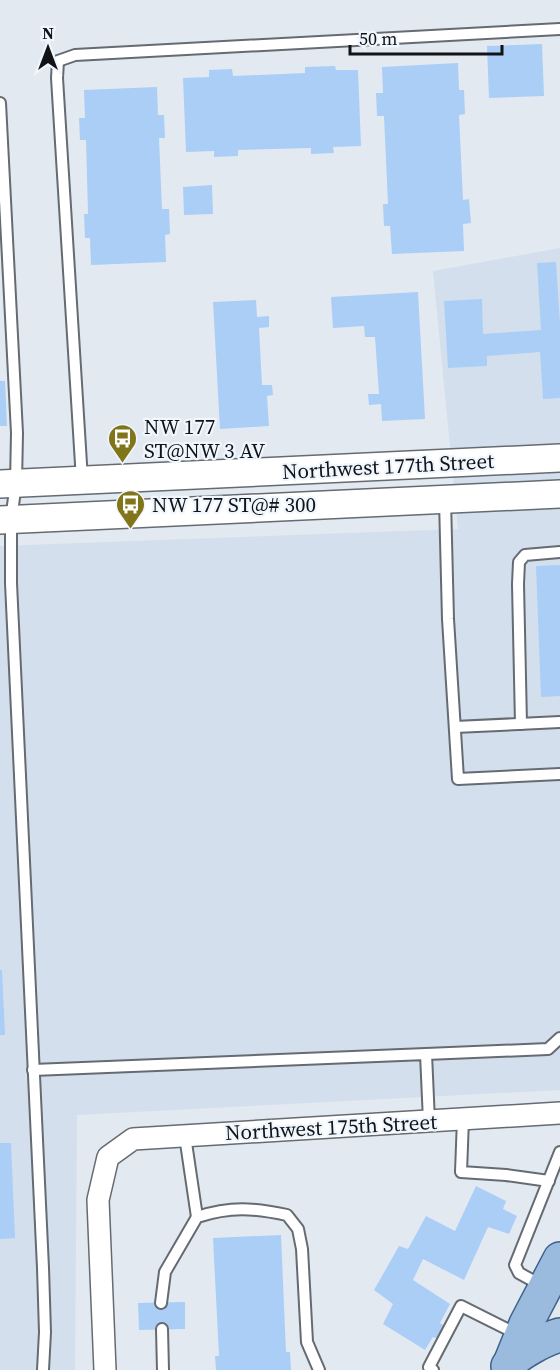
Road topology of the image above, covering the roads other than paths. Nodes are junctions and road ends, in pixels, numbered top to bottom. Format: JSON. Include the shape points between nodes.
{"nodes":[{"id":1,"x":560,"y":29,"type":"edge"},
{"id":2,"x":0,"y":103,"type":"edge"},
{"id":3,"x":560,"y":458,"type":"edge"},
{"id":4,"x":82,"y":480,"type":"junction"},
{"id":5,"x":8,"y":484,"type":"edge"},
{"id":6,"x":560,"y":494,"type":"edge"},
{"id":7,"x":445,"y":499,"type":"junction"},
{"id":8,"x":6,"y":520,"type":"edge"},
{"id":9,"x":560,"y":552,"type":"edge"},
{"id":10,"x":6,"y":584,"type":"edge"},
{"id":11,"x":560,"y":722,"type":"edge"},
{"id":12,"x":521,"y":724,"type":"junction"},
{"id":13,"x":455,"y":727,"type":"junction"},
{"id":14,"x":560,"y":774,"type":"edge"},
{"id":15,"x":560,"y":1038,"type":"edge"},
{"id":16,"x":426,"y":1054,"type":"junction"},
{"id":17,"x":33,"y":1070,"type":"junction"},
{"id":18,"x":560,"y":1113,"type":"edge"},
{"id":19,"x":463,"y":1119,"type":"junction"},
{"id":20,"x":429,"y":1121,"type":"junction"},
{"id":21,"x":185,"y":1136,"type":"junction"},
{"id":22,"x":560,"y":1152,"type":"edge"},
{"id":23,"x":549,"y":1181,"type":"junction"},
{"id":24,"x":196,"y":1217,"type":"junction"},
{"id":25,"x":560,"y":1258,"type":"edge"},
{"id":26,"x":546,"y":1288,"type":"junction"},
{"id":27,"x":161,"y":1303,"type":"dead end"},
{"id":28,"x":162,"y":1329,"type":"dead end"},
{"id":29,"x":560,"y":1335,"type":"edge"},
{"id":30,"x":512,"y":1356,"type":"edge"},
{"id":31,"x":43,"y":1370,"type":"edge"},
{"id":32,"x":105,"y":1370,"type":"edge"},
{"id":33,"x":163,"y":1370,"type":"edge"},
{"id":34,"x":319,"y":1370,"type":"edge"},
{"id":35,"x":434,"y":1370,"type":"edge"}],
"edges":[{"from":1,"to":4,"type":"lane","via":[[87,54],[58,61]]},
{"from":2,"to":5,"type":"lane","via":[[17,433]]},
{"from":3,"to":4,"type":"street","name":"Northwest 177th Street"},
{"from":4,"to":5,"type":"street","name":"Northwest 177th Street"},
{"from":5,"to":8,"type":"lane"},
{"from":6,"to":7,"type":"street","name":"Northwest 177th Street"},
{"from":7,"to":8,"type":"street","name":"Northwest 177th Street"},
{"from":7,"to":13,"type":"lane"},
{"from":8,"to":10,"type":"lane"},
{"from":9,"to":12,"type":"lane","via":[[525,555],[519,562]]},
{"from":10,"to":17,"type":"lane"},
{"from":11,"to":12,"type":"lane"},
{"from":12,"to":13,"type":"lane"},
{"from":13,"to":14,"type":"lane","via":[[458,779]]},
{"from":15,"to":16,"type":"lane","via":[[548,1049]]},
{"from":16,"to":17,"type":"lane"},
{"from":16,"to":20,"type":"lane"},
{"from":17,"to":31,"type":"lane","via":[[45,1321]]},
{"from":18,"to":19,"type":"street","name":"Northwest 175th Street"},
{"from":19,"to":20,"type":"street","name":"Northwest 175th Street"},
{"from":19,"to":23,"type":"lane","via":[[461,1172]]},
{"from":20,"to":21,"type":"street","name":"Northwest 175th Street"},
{"from":21,"to":24,"type":"lane"},
{"from":21,"to":32,"type":"street","name":"Northwest 175th Street","via":[[133,1139],[108,1157],[98,1200]]},
{"from":22,"to":23,"type":"lane"},
{"from":23,"to":26,"type":"lane","via":[[515,1265],[519,1273]]},
{"from":24,"to":27,"type":"lane","via":[[165,1272]]},
{"from":24,"to":34,"type":"lane","via":[[217,1210],[253,1209],[287,1215],[298,1229],[307,1342]]},
{"from":25,"to":26,"type":"main road"},
{"from":26,"to":30,"type":"main road"},
{"from":28,"to":33,"type":"lane"},
{"from":29,"to":30,"type":"main road"},
{"from":30,"to":35,"type":"lane","via":[[461,1306],[429,1367]]}]}
